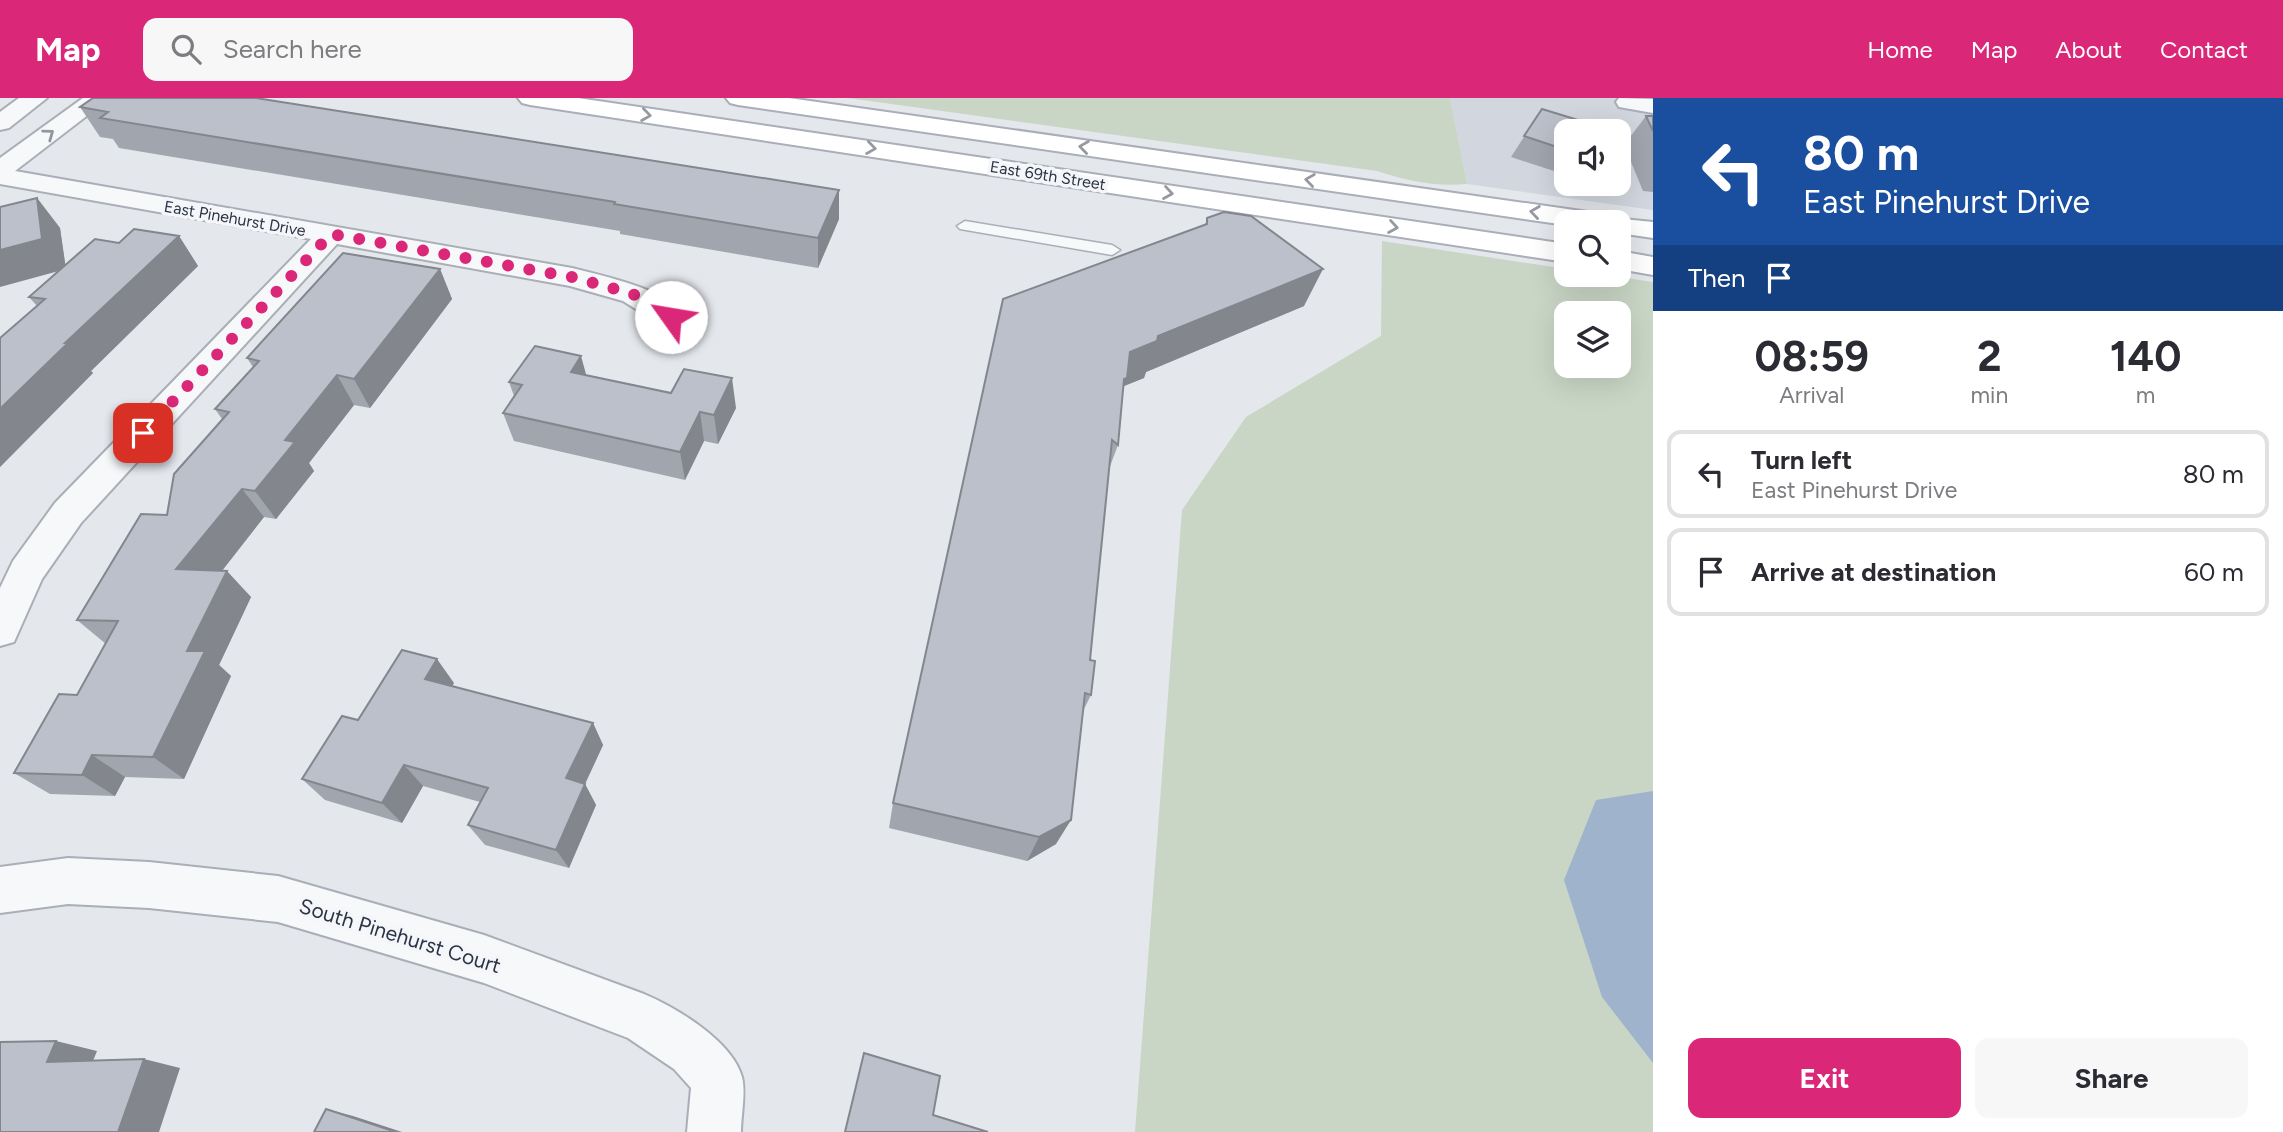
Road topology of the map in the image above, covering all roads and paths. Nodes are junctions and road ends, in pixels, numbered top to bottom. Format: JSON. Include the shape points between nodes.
{"nodes":[{"id":1,"x":35,"y":98,"type":"edge"},
{"id":2,"x":98,"y":98,"type":"edge"},
{"id":3,"x":530,"y":98,"type":"edge"},
{"id":4,"x":738,"y":98,"type":"edge"},
{"id":5,"x":1628,"y":102,"type":"dead end"},
{"id":6,"x":1653,"y":106,"type":"edge"},
{"id":7,"x":0,"y":123,"type":"edge"},
{"id":8,"x":0,"y":170,"type":"edge"},
{"id":9,"x":0,"y":177,"type":"edge"},
{"id":10,"x":1554,"y":215,"type":"edge"},
{"id":11,"x":965,"y":226,"type":"dead end"},
{"id":12,"x":1631,"y":227,"type":"edge"},
{"id":13,"x":1653,"y":230,"type":"edge"},
{"id":14,"x":331,"y":234,"type":"junction"},
{"id":15,"x":1112,"y":250,"type":"dead end"},
{"id":16,"x":1554,"y":251,"type":"edge"},
{"id":17,"x":1631,"y":262,"type":"edge"},
{"id":18,"x":1653,"y":266,"type":"edge"},
{"id":19,"x":671,"y":317,"type":"dead end"},
{"id":20,"x":0,"y":630,"type":"edge"},
{"id":21,"x":0,"y":890,"type":"edge"},
{"id":22,"x":714,"y":1132,"type":"edge"}],
"edges":[{"from":1,"to":7,"type":"street"},
{"from":8,"to":2,"type":"street","one_way":true},
{"from":3,"to":16,"type":"main road","name":"East 69th Street","one_way":true},
{"from":10,"to":4,"type":"main road","name":"East 69th Street","one_way":true},
{"from":5,"to":6,"type":"street"},
{"from":9,"to":14,"type":"street","name":"East Pinehurst Drive"},
{"from":11,"to":15,"type":"lane"},
{"from":12,"to":13,"type":"main road"},
{"from":14,"to":19,"type":"street","via":[[572,277],[633,294]]},
{"from":14,"to":20,"type":"street","name":"East Pinehurst Drive","via":[[68,513],[26,572]]},
{"from":17,"to":18,"type":"main road"},
{"from":21,"to":22,"type":"street","name":"South Pinehurst Court","via":[[68,881],[278,899],[484,959],[644,1019],[692,1051],[718,1079]]}]}
